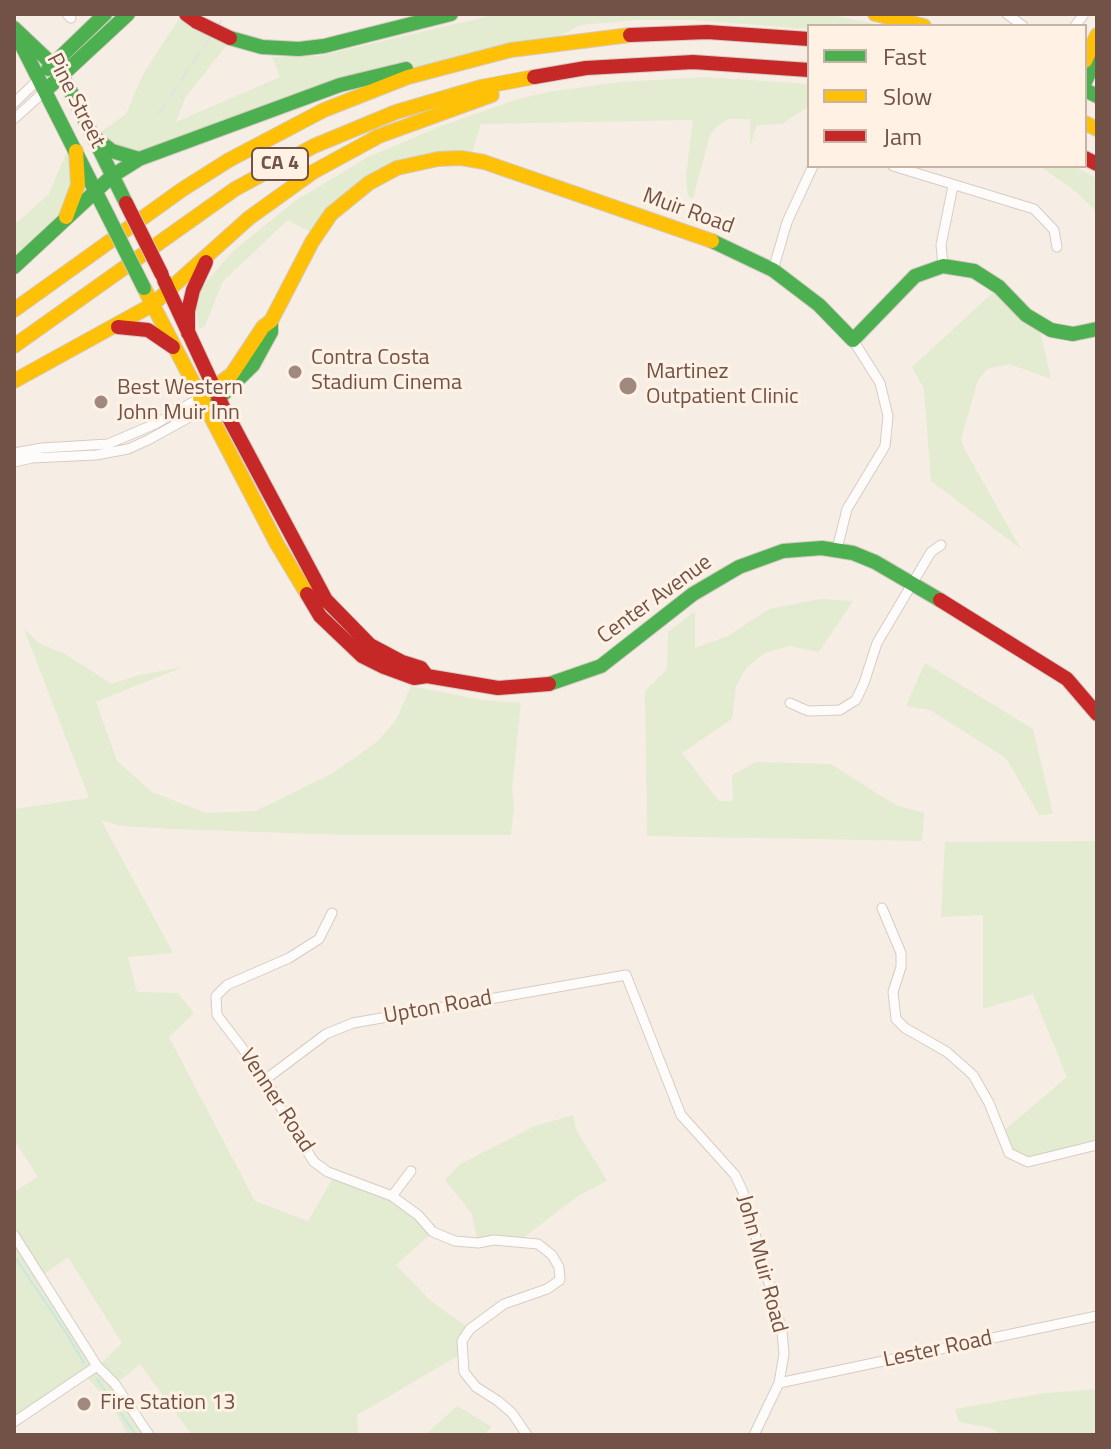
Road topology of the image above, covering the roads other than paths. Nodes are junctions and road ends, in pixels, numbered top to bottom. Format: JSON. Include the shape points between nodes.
{"nodes":[{"id":1,"x":105,"y":14,"type":"edge"},
{"id":2,"x":128,"y":14,"type":"edge"},
{"id":3,"x":451,"y":14,"type":"edge"},
{"id":4,"x":875,"y":14,"type":"edge"},
{"id":5,"x":192,"y":18,"type":"edge"},
{"id":6,"x":916,"y":24,"type":"edge"},
{"id":7,"x":14,"y":29,"type":"edge"},
{"id":8,"x":1097,"y":35,"type":"edge"},
{"id":9,"x":807,"y":39,"type":"edge"},
{"id":10,"x":1097,"y":56,"type":"edge"},
{"id":11,"x":1087,"y":57,"type":"edge"},
{"id":12,"x":459,"y":62,"type":"junction"},
{"id":13,"x":586,"y":68,"type":"junction"},
{"id":14,"x":57,"y":70,"type":"junction"},
{"id":15,"x":807,"y":70,"type":"edge"},
{"id":16,"x":1087,"y":77,"type":"edge"},
{"id":17,"x":43,"y":84,"type":"junction"},
{"id":18,"x":14,"y":103,"type":"edge"},
{"id":19,"x":14,"y":119,"type":"edge"},
{"id":20,"x":94,"y":137,"type":"junction"},
{"id":21,"x":76,"y":151,"type":"junction"},
{"id":22,"x":139,"y":159,"type":"junction"},
{"id":23,"x":812,"y":168,"type":"edge"},
{"id":24,"x":899,"y":168,"type":"edge"},
{"id":25,"x":112,"y":176,"type":"junction"},
{"id":26,"x":953,"y":186,"type":"junction"},
{"id":27,"x":96,"y":192,"type":"junction"},
{"id":28,"x":64,"y":222,"type":"junction"},
{"id":29,"x":1057,"y":247,"type":"dead end"},
{"id":30,"x":209,"y":256,"type":"junction"},
{"id":31,"x":943,"y":266,"type":"junction"},
{"id":32,"x":14,"y":267,"type":"edge"},
{"id":33,"x":773,"y":270,"type":"junction"},
{"id":34,"x":169,"y":291,"type":"junction"},
{"id":35,"x":152,"y":305,"type":"junction"},
{"id":36,"x":14,"y":310,"type":"edge"},
{"id":37,"x":116,"y":327,"type":"junction"},
{"id":38,"x":1097,"y":329,"type":"edge"},
{"id":39,"x":188,"y":333,"type":"junction"},
{"id":40,"x":853,"y":340,"type":"junction"},
{"id":41,"x":14,"y":346,"type":"edge"},
{"id":42,"x":173,"y":347,"type":"junction"},
{"id":43,"x":14,"y":381,"type":"edge"},
{"id":44,"x":216,"y":394,"type":"junction"},
{"id":45,"x":203,"y":403,"type":"junction"},
{"id":46,"x":14,"y":453,"type":"edge"},
{"id":47,"x":14,"y":462,"type":"edge"},
{"id":48,"x":941,"y":545,"type":"dead end"},
{"id":49,"x":837,"y":549,"type":"junction"},
{"id":50,"x":911,"y":583,"type":"junction"},
{"id":51,"x":427,"y":676,"type":"junction"},
{"id":52,"x":790,"y":703,"type":"dead end"},
{"id":53,"x":1097,"y":714,"type":"edge"},
{"id":54,"x":882,"y":908,"type":"dead end"},
{"id":55,"x":332,"y":913,"type":"dead end"},
{"id":56,"x":626,"y":975,"type":"joint"},
{"id":57,"x":266,"y":1079,"type":"junction"},
{"id":58,"x":1097,"y":1145,"type":"edge"},
{"id":59,"x":411,"y":1171,"type":"dead end"},
{"id":60,"x":392,"y":1196,"type":"junction"},
{"id":61,"x":14,"y":1235,"type":"edge"},
{"id":62,"x":1097,"y":1316,"type":"edge"},
{"id":63,"x":97,"y":1366,"type":"junction"},
{"id":64,"x":779,"y":1383,"type":"junction"},
{"id":65,"x":14,"y":1422,"type":"edge"},
{"id":66,"x":149,"y":1435,"type":"edge"},
{"id":67,"x":527,"y":1435,"type":"edge"},
{"id":68,"x":754,"y":1435,"type":"edge"}],
"edges":[{"from":1,"to":14,"type":"main road"},
{"from":2,"to":14,"type":"main road"},
{"from":3,"to":5,"type":"main road","bridge":true,"via":[[299,49],[230,38]]},
{"from":4,"to":6,"type":"main road"},
{"from":7,"to":14,"type":"main road","name":"Pine Street"},
{"from":7,"to":17,"type":"main road","name":"Pine Street"},
{"from":8,"to":11,"type":"main road"},
{"from":9,"to":12,"type":"main road","number":"CA 4","via":[[635,33],[546,43]]},
{"from":10,"to":16,"type":"main road"},
{"from":12,"to":22,"type":"main road","via":[[340,85]]},
{"from":12,"to":36,"type":"main road","number":"CA 4","via":[[358,96],[252,146]]},
{"from":13,"to":15,"type":"main road","number":"CA 4","via":[[702,62]]},
{"from":13,"to":30,"type":"main road","via":[[462,104],[379,136],[313,172],[249,218]]},
{"from":13,"to":41,"type":"main road","number":"CA 4","via":[[448,96],[314,146],[206,208]]},
{"from":14,"to":17,"type":"main road"},
{"from":14,"to":20,"type":"main road","name":"Pine Street"},
{"from":17,"to":18,"type":"street"},
{"from":17,"to":19,"type":"street"},
{"from":17,"to":21,"type":"main road","name":"Pine Street"},
{"from":20,"to":22,"type":"main road","via":[[112,151]]},
{"from":20,"to":25,"type":"main road","name":"Pine Street"},
{"from":21,"to":27,"type":"main road","name":"Pine Street"},
{"from":21,"to":28,"type":"main road","via":[[78,185]]},
{"from":22,"to":25,"type":"main road"},
{"from":23,"to":33,"type":"street","via":[[787,222]]},
{"from":24,"to":26,"type":"street"},
{"from":25,"to":27,"type":"main road"},
{"from":25,"to":34,"type":"main road","name":"Center Avenue","bridge":true},
{"from":26,"to":29,"type":"street","via":[[1034,209],[1054,230]]},
{"from":26,"to":31,"type":"street","via":[[941,245]]},
{"from":27,"to":28,"type":"main road"},
{"from":27,"to":35,"type":"main road","name":"Center Avenue","bridge":true},
{"from":28,"to":32,"type":"main road"},
{"from":30,"to":34,"type":"main road"},
{"from":30,"to":39,"type":"main road","via":[[193,290]]},
{"from":31,"to":38,"type":"main road","via":[[974,271],[1051,330],[1073,334]]},
{"from":31,"to":40,"type":"main road","via":[[915,276]]},
{"from":33,"to":40,"type":"main road","name":"Muir Road"},
{"from":33,"to":44,"type":"main road","name":"Muir Road","via":[[717,243],[484,162],[438,159],[397,168],[331,214],[271,321],[262,350],[243,376]]},
{"from":34,"to":35,"type":"main road"},
{"from":34,"to":39,"type":"main road","name":"Center Avenue"},
{"from":35,"to":37,"type":"main road"},
{"from":35,"to":42,"type":"main road","name":"Center Avenue"},
{"from":37,"to":42,"type":"main road","via":[[148,330]]},
{"from":37,"to":43,"type":"main road"},
{"from":39,"to":44,"type":"main road","name":"Center Avenue"},
{"from":40,"to":49,"type":"street","via":[[880,383],[888,416],[885,446],[847,509]]},
{"from":42,"to":45,"type":"main road","name":"Center Avenue"},
{"from":44,"to":45,"type":"main road","name":"Muir Road"},
{"from":44,"to":51,"type":"main road","name":"Center Avenue","via":[[326,600],[370,645],[421,668]]},
{"from":45,"to":46,"type":"street","via":[[108,444]]},
{"from":45,"to":47,"type":"street","via":[[128,449]]},
{"from":45,"to":51,"type":"main road","name":"Center Avenue","via":[[320,616],[362,656],[414,678]]},
{"from":48,"to":50,"type":"street"},
{"from":49,"to":50,"type":"main road","name":"Center Avenue","via":[[875,562]]},
{"from":49,"to":51,"type":"main road","name":"Center Avenue","via":[[783,551],[739,567],[689,596],[601,666],[554,684],[498,688]]},
{"from":50,"to":52,"type":"street","via":[[877,643],[856,700],[840,710],[808,711]]},
{"from":50,"to":53,"type":"main road","name":"Center Avenue","via":[[1067,679]]},
{"from":54,"to":58,"type":"street","via":[[901,953],[893,992],[896,1019],[973,1075],[1009,1153],[1028,1162]]},
{"from":55,"to":57,"type":"street","name":"Venner Road","via":[[319,939],[227,985],[216,996],[217,1015]]},
{"from":56,"to":57,"type":"street","name":"Upton Road","via":[[353,1023],[326,1034]]},
{"from":56,"to":64,"type":"street","name":"John Muir Road","via":[[677,1108],[735,1175],[743,1192],[782,1331]]},
{"from":57,"to":60,"type":"street","name":"Venner Road","via":[[314,1162]]},
{"from":59,"to":60,"type":"street"},
{"from":60,"to":67,"type":"street","name":"Venner Road","via":[[433,1232],[455,1241],[538,1244],[559,1267],[560,1280],[504,1304],[462,1341],[464,1372],[512,1413]]},
{"from":61,"to":63,"type":"street"},
{"from":62,"to":64,"type":"street","name":"Lester Road"},
{"from":63,"to":65,"type":"street"},
{"from":63,"to":66,"type":"street"},
{"from":64,"to":68,"type":"street","name":"John Muir Road"}]}
